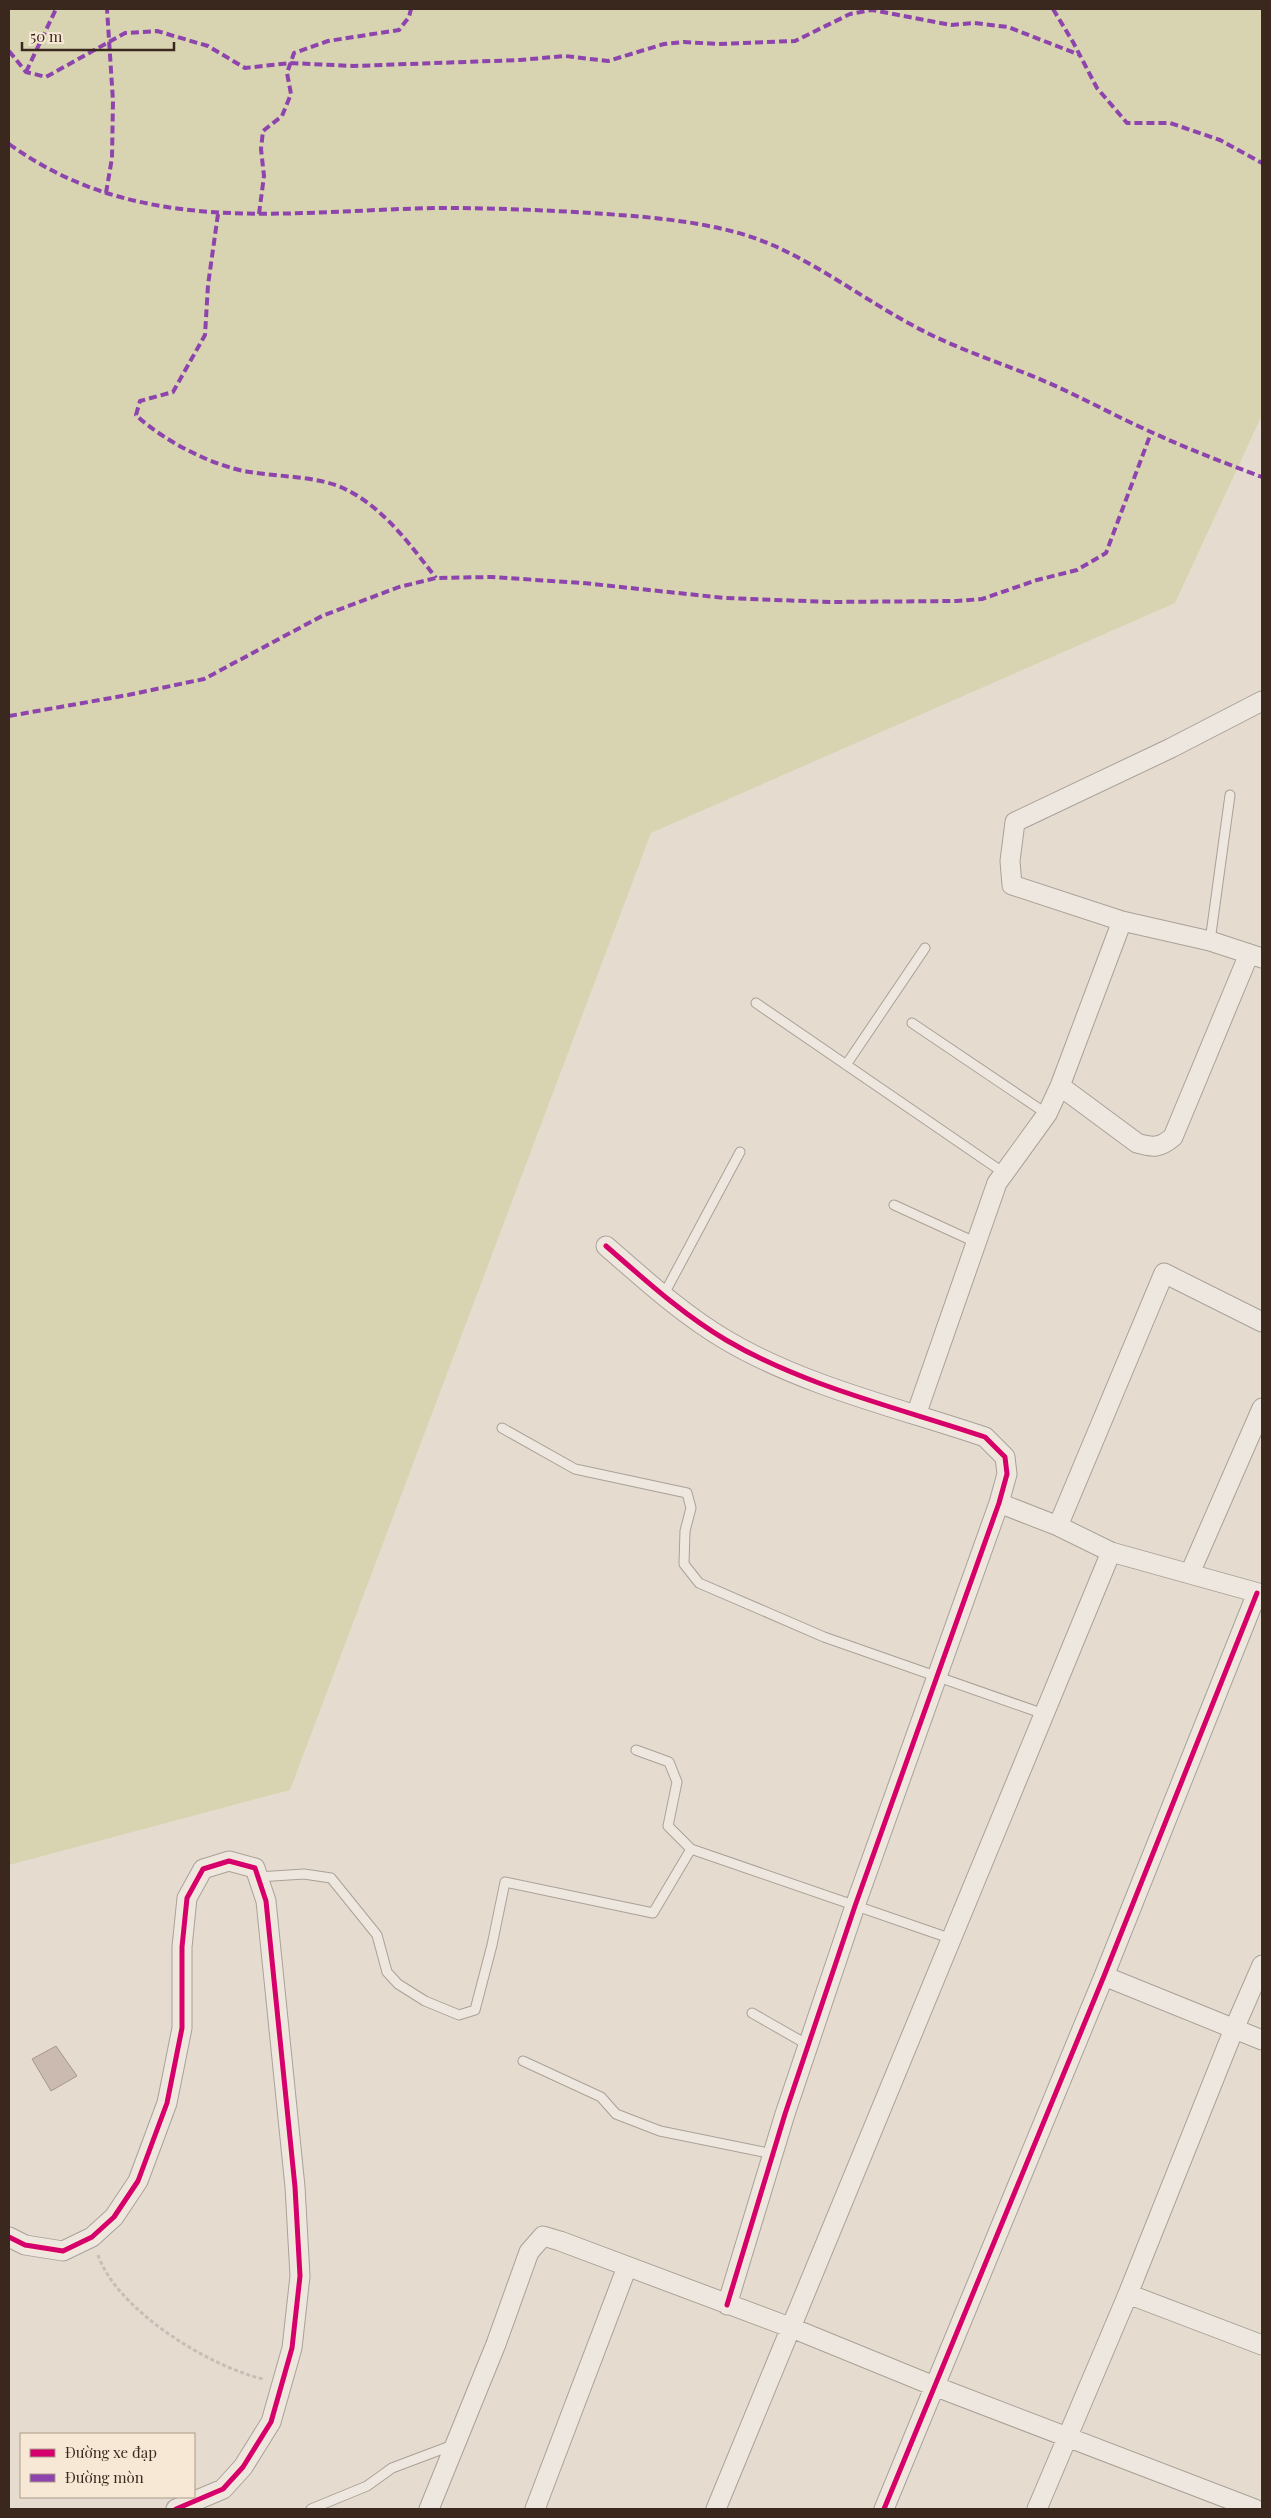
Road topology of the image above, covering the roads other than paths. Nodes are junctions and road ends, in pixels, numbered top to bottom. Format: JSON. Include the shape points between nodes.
{"nodes":[{"id":1,"x":1262,"y":701,"type":"edge"},
{"id":2,"x":1230,"y":795,"type":"dead end"},
{"id":3,"x":1122,"y":921,"type":"junction"},
{"id":4,"x":1210,"y":941,"type":"junction"},
{"id":5,"x":925,"y":948,"type":"dead end"},
{"id":6,"x":1256,"y":956,"type":"edge"},
{"id":7,"x":756,"y":1003,"type":"dead end"},
{"id":8,"x":912,"y":1023,"type":"dead end"},
{"id":9,"x":846,"y":1065,"type":"junction"},
{"id":10,"x":1060,"y":1086,"type":"junction"},
{"id":11,"x":1047,"y":1114,"type":"junction"},
{"id":12,"x":740,"y":1152,"type":"dead end"},
{"id":13,"x":1004,"y":1173,"type":"junction"},
{"id":14,"x":894,"y":1205,"type":"dead end"},
{"id":15,"x":975,"y":1242,"type":"junction"},
{"id":16,"x":606,"y":1246,"type":"dead end"},
{"id":17,"x":663,"y":1296,"type":"junction"},
{"id":18,"x":1262,"y":1322,"type":"edge"},
{"id":19,"x":1262,"y":1408,"type":"edge"},
{"id":20,"x":916,"y":1415,"type":"junction"},
{"id":21,"x":502,"y":1428,"type":"dead end"},
{"id":22,"x":999,"y":1503,"type":"junction"},
{"id":23,"x":1058,"y":1526,"type":"junction"},
{"id":24,"x":1111,"y":1552,"type":"junction"},
{"id":25,"x":1190,"y":1572,"type":"junction"},
{"id":26,"x":1260,"y":1594,"type":"edge"},
{"id":27,"x":936,"y":1676,"type":"junction"},
{"id":28,"x":1044,"y":1714,"type":"junction"},
{"id":29,"x":636,"y":1750,"type":"dead end"},
{"id":30,"x":691,"y":1849,"type":"junction"},
{"id":31,"x":258,"y":1877,"type":"junction"},
{"id":32,"x":855,"y":1906,"type":"junction"},
{"id":33,"x":952,"y":1939,"type":"junction"},
{"id":34,"x":1262,"y":1965,"type":"edge"},
{"id":35,"x":1104,"y":1976,"type":"junction"},
{"id":36,"x":752,"y":2013,"type":"dead end"},
{"id":37,"x":1234,"y":2029,"type":"junction"},
{"id":38,"x":1262,"y":2040,"type":"edge"},
{"id":39,"x":808,"y":2045,"type":"junction"},
{"id":40,"x":523,"y":2061,"type":"dead end"},
{"id":41,"x":773,"y":2154,"type":"junction"},
{"id":42,"x":9,"y":2237,"type":"edge"},
{"id":43,"x":627,"y":2267,"type":"junction"},
{"id":44,"x":1128,"y":2294,"type":"junction"},
{"id":45,"x":727,"y":2305,"type":"junction"},
{"id":46,"x":792,"y":2328,"type":"junction"},
{"id":47,"x":1262,"y":2345,"type":"edge"},
{"id":48,"x":934,"y":2386,"type":"junction"},
{"id":49,"x":1068,"y":2438,"type":"junction"},
{"id":50,"x":453,"y":2445,"type":"junction"},
{"id":51,"x":176,"y":2509,"type":"edge"},
{"id":52,"x":311,"y":2509,"type":"edge"},
{"id":53,"x":428,"y":2509,"type":"edge"},
{"id":54,"x":535,"y":2509,"type":"edge"},
{"id":55,"x":716,"y":2509,"type":"edge"},
{"id":56,"x":884,"y":2509,"type":"edge"},
{"id":57,"x":1037,"y":2509,"type":"edge"},
{"id":58,"x":1255,"y":2509,"type":"edge"}],
"edges":[{"from":1,"to":3,"type":"street","via":[[1015,822],[1010,861],[1012,885]]},
{"from":2,"to":4,"type":"lane"},
{"from":3,"to":4,"type":"street"},
{"from":3,"to":10,"type":"street"},
{"from":4,"to":6,"type":"street"},
{"from":5,"to":9,"type":"lane"},
{"from":6,"to":10,"type":"street","via":[[1173,1137],[1163,1146],[1151,1147],[1137,1142]]},
{"from":7,"to":9,"type":"lane"},
{"from":8,"to":11,"type":"lane"},
{"from":9,"to":13,"type":"lane"},
{"from":10,"to":11,"type":"street"},
{"from":11,"to":13,"type":"street"},
{"from":12,"to":17,"type":"lane"},
{"from":13,"to":15,"type":"street","via":[[997,1183]]},
{"from":14,"to":15,"type":"lane"},
{"from":15,"to":20,"type":"street"},
{"from":16,"to":17,"type":"street"},
{"from":17,"to":20,"type":"street","via":[[726,1340],[798,1375]]},
{"from":18,"to":23,"type":"street","via":[[1164,1273]]},
{"from":19,"to":25,"type":"street"},
{"from":20,"to":22,"type":"street","via":[[985,1438],[1005,1457],[1007,1474]]},
{"from":21,"to":27,"type":"lane","via":[[575,1470],[687,1493],[691,1508],[685,1531],[684,1564],[699,1583],[824,1637]]},
{"from":22,"to":23,"type":"street"},
{"from":22,"to":27,"type":"street"},
{"from":23,"to":24,"type":"street"},
{"from":24,"to":25,"type":"street"},
{"from":24,"to":28,"type":"street"},
{"from":25,"to":26,"type":"street"},
{"from":26,"to":35,"type":"street"},
{"from":27,"to":28,"type":"lane"},
{"from":27,"to":32,"type":"street"},
{"from":28,"to":33,"type":"street"},
{"from":29,"to":30,"type":"lane","via":[[669,1762],[677,1782],[668,1826]]},
{"from":30,"to":31,"type":"lane","via":[[653,1914],[505,1882],[475,2010],[460,2015],[426,2001],[398,1984],[386,1972],[378,1934],[331,1878],[304,1874]]},
{"from":30,"to":32,"type":"lane"},
{"from":31,"to":42,"type":"street","via":[[255,1868],[229,1861],[203,1869],[187,1898],[182,1947],[182,2028],[166,2103],[138,2182],[114,2217],[92,2238],[63,2251],[25,2245]]},
{"from":31,"to":51,"type":"street","via":[[266,1901],[295,2187],[300,2276],[292,2348],[271,2422],[243,2467],[223,2489]]},
{"from":32,"to":33,"type":"lane"},
{"from":32,"to":39,"type":"street"},
{"from":33,"to":46,"type":"street"},
{"from":34,"to":37,"type":"street"},
{"from":35,"to":37,"type":"street"},
{"from":35,"to":48,"type":"street"},
{"from":36,"to":39,"type":"lane"},
{"from":37,"to":38,"type":"street"},
{"from":37,"to":44,"type":"street"},
{"from":39,"to":41,"type":"street"},
{"from":40,"to":41,"type":"lane","via":[[601,2097],[616,2114],[660,2131]]},
{"from":41,"to":45,"type":"street"},
{"from":43,"to":45,"type":"street"},
{"from":43,"to":50,"type":"street","via":[[543,2236],[529,2252],[496,2344]]},
{"from":43,"to":54,"type":"street"},
{"from":44,"to":47,"type":"street"},
{"from":44,"to":49,"type":"street"},
{"from":45,"to":46,"type":"street"},
{"from":46,"to":48,"type":"street"},
{"from":46,"to":55,"type":"street"},
{"from":48,"to":49,"type":"street"},
{"from":48,"to":56,"type":"street"},
{"from":49,"to":57,"type":"street"},
{"from":49,"to":58,"type":"street"},
{"from":50,"to":52,"type":"lane","via":[[392,2468],[367,2486]]},
{"from":50,"to":53,"type":"street"}]}
